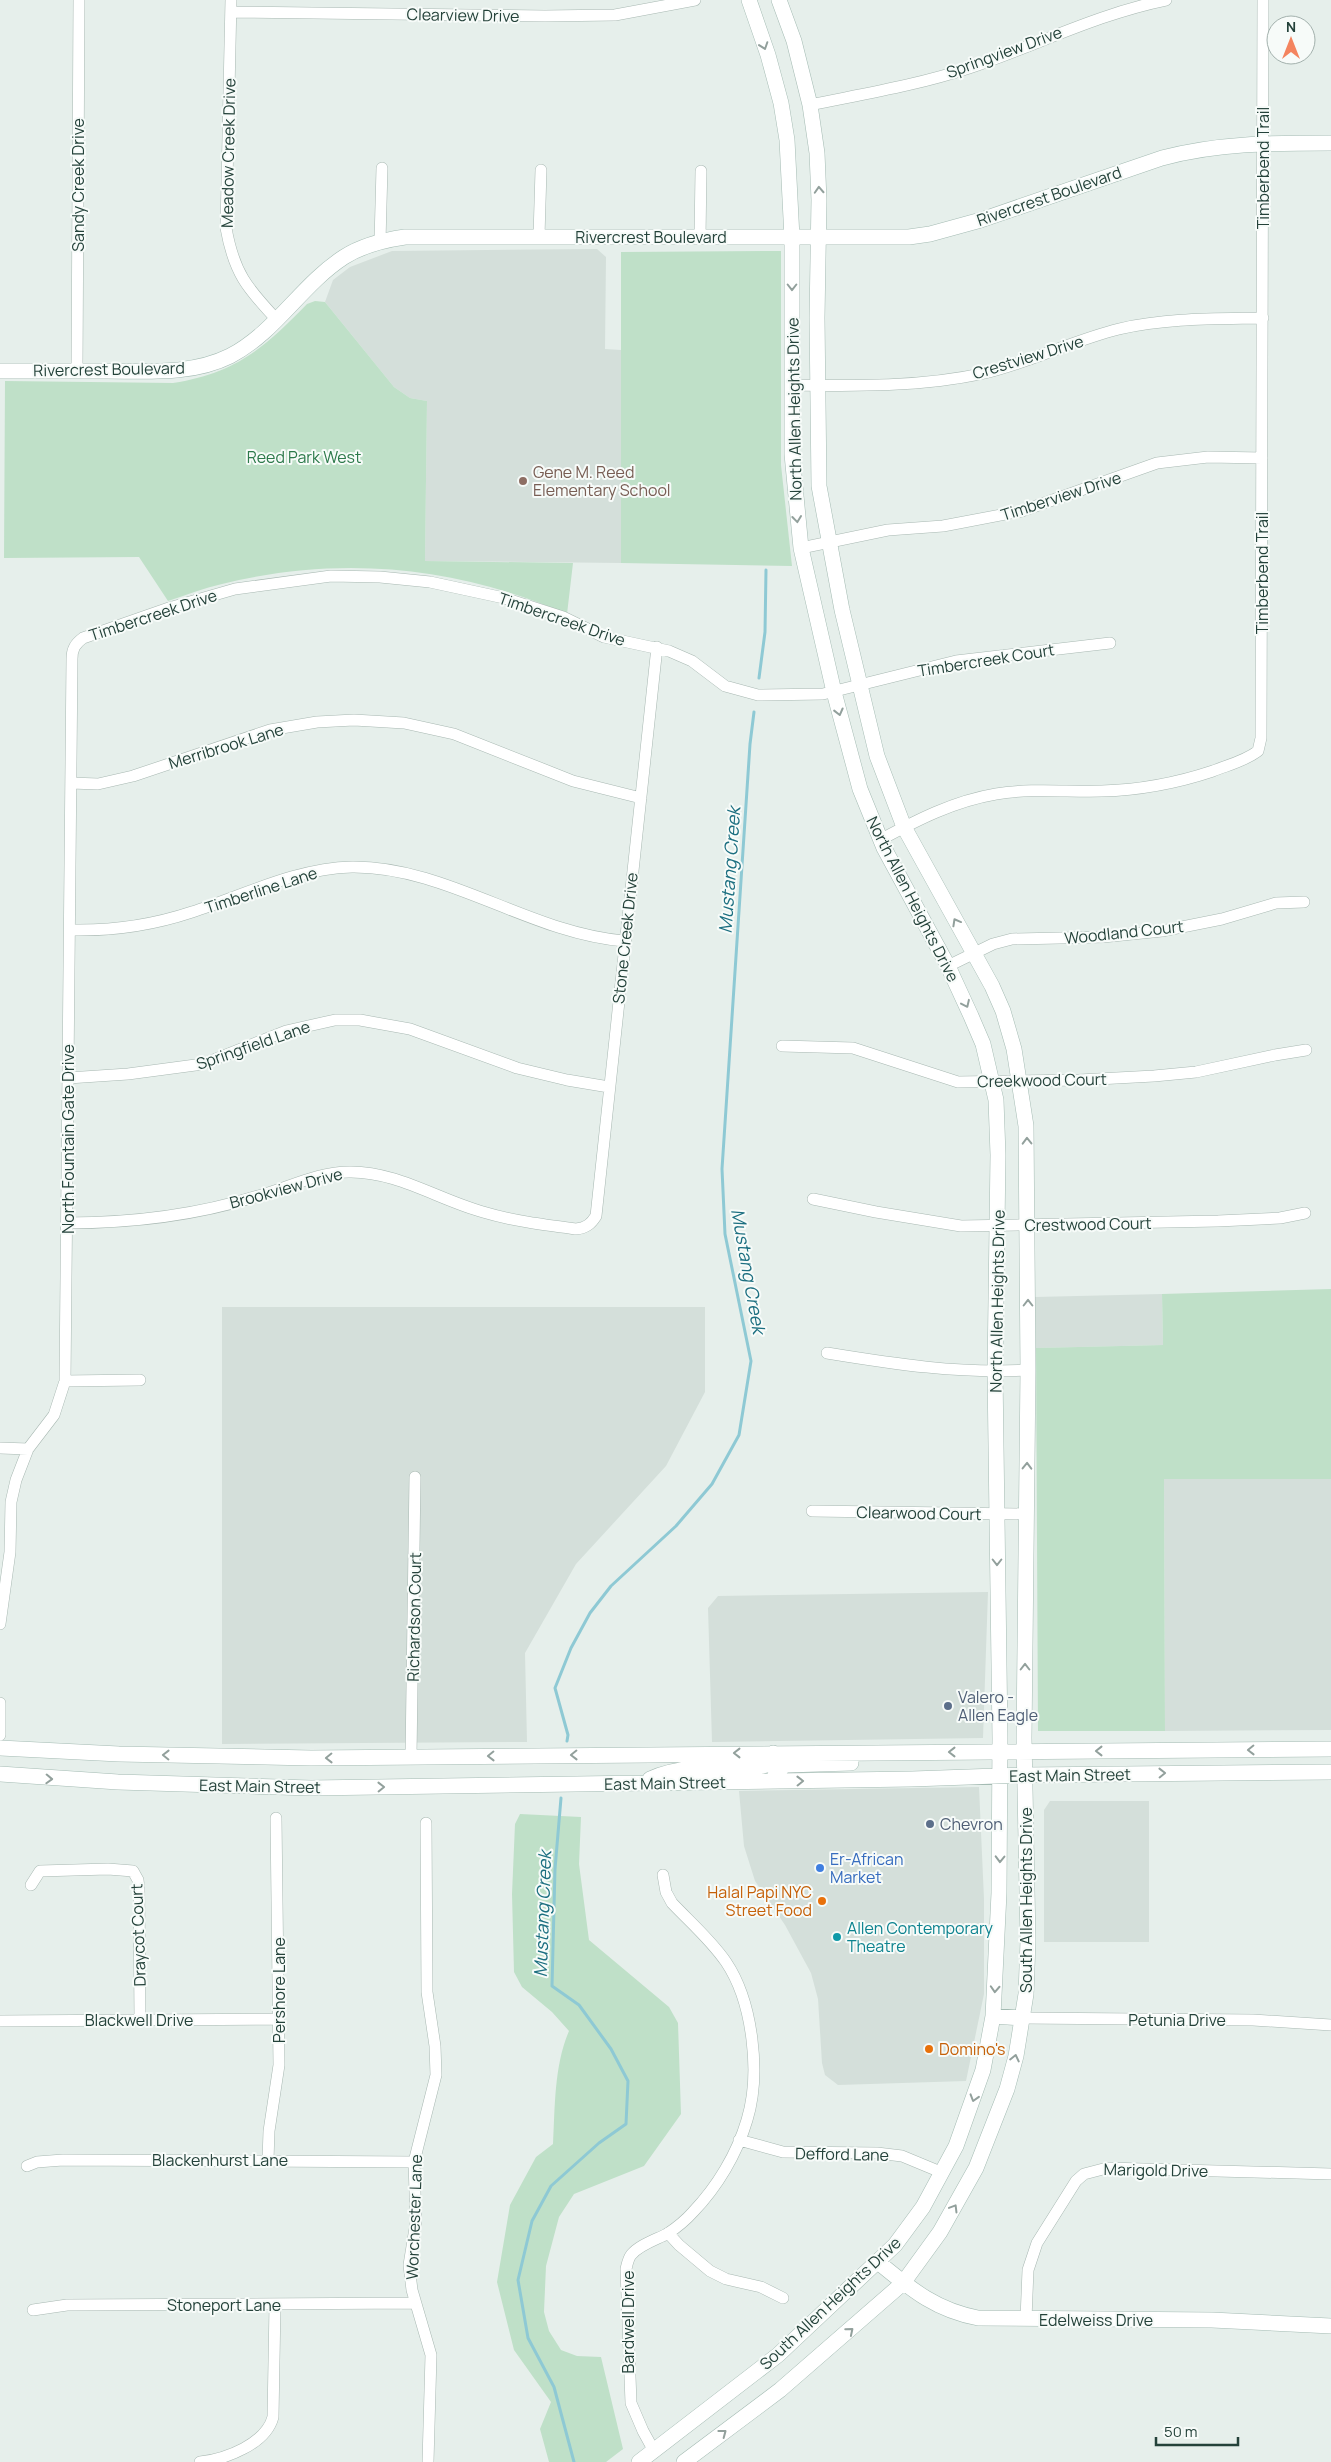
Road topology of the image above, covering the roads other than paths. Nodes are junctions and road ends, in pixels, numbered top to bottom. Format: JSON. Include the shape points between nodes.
{"nodes":[{"id":1,"x":79,"y":0,"type":"edge"},
{"id":2,"x":695,"y":0,"type":"edge"},
{"id":3,"x":749,"y":0,"type":"edge"},
{"id":4,"x":779,"y":0,"type":"edge"},
{"id":5,"x":1166,"y":0,"type":"edge"},
{"id":6,"x":1264,"y":0,"type":"edge"},
{"id":7,"x":231,"y":6,"type":"edge"},
{"id":8,"x":810,"y":104,"type":"junction"},
{"id":9,"x":1263,"y":143,"type":"junction"},
{"id":10,"x":1331,"y":143,"type":"edge"},
{"id":11,"x":382,"y":168,"type":"dead end"},
{"id":12,"x":541,"y":170,"type":"dead end"},
{"id":13,"x":701,"y":170,"type":"dead end"},
{"id":14,"x":539,"y":236,"type":"junction"},
{"id":15,"x":700,"y":237,"type":"junction"},
{"id":16,"x":792,"y":238,"type":"junction"},
{"id":17,"x":818,"y":238,"type":"junction"},
{"id":18,"x":380,"y":241,"type":"junction"},
{"id":19,"x":1262,"y":318,"type":"junction"},
{"id":20,"x":277,"y":320,"type":"junction"},
{"id":21,"x":77,"y":370,"type":"junction"},
{"id":22,"x":0,"y":371,"type":"edge"},
{"id":23,"x":792,"y":385,"type":"junction"},
{"id":24,"x":817,"y":385,"type":"junction"},
{"id":25,"x":1262,"y":458,"type":"junction"},
{"id":26,"x":829,"y":543,"type":"junction"},
{"id":27,"x":801,"y":548,"type":"junction"},
{"id":28,"x":78,"y":642,"type":"joint"},
{"id":29,"x":1110,"y":643,"type":"dead end"},
{"id":30,"x":657,"y":647,"type":"junction"},
{"id":31,"x":860,"y":684,"type":"junction"},
{"id":32,"x":834,"y":692,"type":"junction"},
{"id":33,"x":71,"y":783,"type":"junction"},
{"id":34,"x":641,"y":798,"type":"junction"},
{"id":35,"x":904,"y":827,"type":"junction"},
{"id":36,"x":880,"y":840,"type":"junction"},
{"id":37,"x":1304,"y":902,"type":"dead end"},
{"id":38,"x":70,"y":930,"type":"junction"},
{"id":39,"x":624,"y":941,"type":"junction"},
{"id":40,"x":973,"y":953,"type":"junction"},
{"id":41,"x":948,"y":966,"type":"junction"},
{"id":42,"x":782,"y":1046,"type":"dead end"},
{"id":43,"x":1306,"y":1050,"type":"dead end"},
{"id":44,"x":68,"y":1078,"type":"junction"},
{"id":45,"x":1021,"y":1081,"type":"junction"},
{"id":46,"x":993,"y":1082,"type":"junction"},
{"id":47,"x":609,"y":1087,"type":"junction"},
{"id":48,"x":814,"y":1199,"type":"dead end"},
{"id":49,"x":1305,"y":1213,"type":"dead end"},
{"id":50,"x":67,"y":1223,"type":"junction"},
{"id":51,"x":999,"y":1225,"type":"junction"},
{"id":52,"x":1027,"y":1225,"type":"junction"},
{"id":53,"x":588,"y":1226,"type":"joint"},
{"id":54,"x":827,"y":1353,"type":"dead end"},
{"id":55,"x":1028,"y":1370,"type":"junction"},
{"id":56,"x":995,"y":1372,"type":"junction"},
{"id":57,"x":140,"y":1380,"type":"dead end"},
{"id":58,"x":65,"y":1382,"type":"junction"},
{"id":59,"x":0,"y":1448,"type":"edge"},
{"id":60,"x":28,"y":1449,"type":"junction"},
{"id":61,"x":415,"y":1477,"type":"dead end"},
{"id":62,"x":812,"y":1511,"type":"dead end"},
{"id":63,"x":996,"y":1514,"type":"junction"},
{"id":64,"x":1026,"y":1514,"type":"junction"},
{"id":65,"x":0,"y":1624,"type":"edge"},
{"id":66,"x":0,"y":1703,"type":"edge"},
{"id":67,"x":0,"y":1735,"type":"edge"},
{"id":68,"x":0,"y":1748,"type":"edge"},
{"id":69,"x":1300,"y":1749,"type":"junction"},
{"id":70,"x":1331,"y":1749,"type":"edge"},
{"id":71,"x":1024,"y":1751,"type":"junction"},
{"id":72,"x":885,"y":1752,"type":"junction"},
{"id":73,"x":1000,"y":1752,"type":"junction"},
{"id":74,"x":773,"y":1753,"type":"junction"},
{"id":75,"x":411,"y":1757,"type":"junction"},
{"id":76,"x":1301,"y":1772,"type":"junction"},
{"id":77,"x":1331,"y":1772,"type":"edge"},
{"id":78,"x":0,"y":1774,"type":"edge"},
{"id":79,"x":1025,"y":1775,"type":"junction"},
{"id":80,"x":1000,"y":1776,"type":"junction"},
{"id":81,"x":772,"y":1781,"type":"junction"},
{"id":82,"x":642,"y":1783,"type":"junction"},
{"id":83,"x":276,"y":1818,"type":"dead end"},
{"id":84,"x":426,"y":1823,"type":"dead end"},
{"id":85,"x":663,"y":1875,"type":"dead end"},
{"id":86,"x":31,"y":1885,"type":"dead end"},
{"id":87,"x":993,"y":2016,"type":"junction"},
{"id":88,"x":1022,"y":2018,"type":"junction"},
{"id":89,"x":278,"y":2019,"type":"junction"},
{"id":90,"x":140,"y":2020,"type":"junction"},
{"id":91,"x":0,"y":2021,"type":"edge"},
{"id":92,"x":1331,"y":2025,"type":"edge"},
{"id":93,"x":739,"y":2140,"type":"junction"},
{"id":94,"x":268,"y":2160,"type":"junction"},
{"id":95,"x":414,"y":2162,"type":"junction"},
{"id":96,"x":27,"y":2166,"type":"dead end"},
{"id":97,"x":943,"y":2173,"type":"junction"},
{"id":98,"x":1331,"y":2174,"type":"edge"},
{"id":99,"x":668,"y":2233,"type":"junction"},
{"id":100,"x":878,"y":2262,"type":"junction"},
{"id":101,"x":903,"y":2283,"type":"junction"},
{"id":102,"x":783,"y":2298,"type":"dead end"},
{"id":103,"x":415,"y":2303,"type":"junction"},
{"id":104,"x":275,"y":2305,"type":"junction"},
{"id":105,"x":34,"y":2310,"type":"dead end"},
{"id":106,"x":1026,"y":2319,"type":"junction"},
{"id":107,"x":1331,"y":2326,"type":"edge"},
{"id":108,"x":657,"y":2456,"type":"edge"},
{"id":109,"x":200,"y":2462,"type":"edge"},
{"id":110,"x":428,"y":2462,"type":"edge"},
{"id":111,"x":638,"y":2462,"type":"edge"},
{"id":112,"x":684,"y":2462,"type":"edge"}],
"edges":[{"from":1,"to":21,"type":"street","name":"Sandy Creek Drive"},
{"from":2,"to":7,"type":"street","name":"Clearview Drive","via":[[614,15],[545,16]]},
{"from":3,"to":16,"type":"main road","name":"North Allen Heights Drive","one_way":true,"via":[[780,103],[790,177]]},
{"from":4,"to":8,"type":"main road","name":"North Allen Heights Drive","via":[[794,41]]},
{"from":5,"to":8,"type":"street","name":"Springview Drive","via":[[1069,29],[968,68]]},
{"from":6,"to":9,"type":"street","name":"Timberbend Trail"},
{"from":7,"to":20,"type":"street","name":"Meadow Creek Drive","via":[[226,228],[231,256],[240,275]]},
{"from":17,"to":8,"type":"main road","name":"North Allen Heights Drive","one_way":true,"via":[[820,200]]},
{"from":9,"to":10,"type":"main road","name":"Rivercrest Boulevard"},
{"from":9,"to":17,"type":"main road","name":"Rivercrest Boulevard","via":[[1213,147],[1162,158],[981,220],[930,234]]},
{"from":9,"to":19,"type":"street","name":"Timberbend Trail"},
{"from":11,"to":18,"type":"street"},
{"from":12,"to":14,"type":"street"},
{"from":13,"to":15,"type":"street"},
{"from":14,"to":15,"type":"main road","name":"Rivercrest Boulevard"},
{"from":14,"to":18,"type":"main road","name":"Rivercrest Boulevard","via":[[405,237]]},
{"from":15,"to":16,"type":"main road","name":"Rivercrest Boulevard"},
{"from":16,"to":17,"type":"main road","name":"Rivercrest Boulevard"},
{"from":16,"to":23,"type":"main road","name":"North Allen Heights Drive","one_way":true},
{"from":17,"to":24,"type":"main road","name":"North Allen Heights Drive"},
{"from":18,"to":20,"type":"main road","name":"Rivercrest Boulevard","via":[[346,256],[329,268]]},
{"from":19,"to":24,"type":"street","name":"Crestview Drive","via":[[1156,322],[1118,330],[987,372],[951,379],[912,384]]},
{"from":19,"to":25,"type":"street","name":"Timberbend Trail"},
{"from":20,"to":21,"type":"main road","name":"Rivercrest Boulevard","via":[[250,344],[206,365],[176,370]]},
{"from":21,"to":22,"type":"main road","name":"Rivercrest Boulevard"},
{"from":23,"to":24,"type":"street","name":"Crestview Drive"},
{"from":23,"to":27,"type":"main road","name":"North Allen Heights Drive","one_way":true,"via":[[792,472]]},
{"from":24,"to":26,"type":"main road","name":"North Allen Heights Drive","via":[[819,486]]},
{"from":25,"to":26,"type":"street","name":"Timberview Drive","via":[[1208,457],[1157,463],[1022,511],[943,526],[888,530]]},
{"from":25,"to":35,"type":"street","name":"Timberbend Trail","via":[[1261,738],[1258,751],[1239,762],[1178,783],[1129,790],[996,794],[948,807]]},
{"from":26,"to":27,"type":"street","name":"Timberview Drive"},
{"from":26,"to":31,"type":"main road","name":"North Allen Heights Drive"},
{"from":27,"to":32,"type":"main road","name":"North Allen Heights Drive"},
{"from":28,"to":30,"type":"street","name":"Timbercreek Drive","via":[[169,608],[235,589],[330,576],[370,576],[430,582],[504,598],[563,617],[604,637]]},
{"from":28,"to":33,"type":"street","name":"North Fountain Gate Drive","via":[[72,653]]},
{"from":29,"to":31,"type":"street","name":"Timbercreek Court","via":[[956,661]]},
{"from":30,"to":32,"type":"street","name":"Timbercreek Drive","via":[[692,662],[725,686],[742,692],[786,696]]},
{"from":30,"to":34,"type":"street","name":"Stone Creek Drive"},
{"from":31,"to":32,"type":"street","name":"Timbercreek Court"},
{"from":31,"to":35,"type":"main road","name":"North Allen Heights Drive","via":[[877,756]]},
{"from":32,"to":36,"type":"main road","name":"North Allen Heights Drive","one_way":true,"via":[[860,789]]},
{"from":33,"to":34,"type":"street","name":"Merribrook Lane","via":[[98,784],[133,776],[270,730],[354,720],[404,724],[454,734],[573,781]]},
{"from":33,"to":38,"type":"street","name":"North Fountain Gate Drive"},
{"from":34,"to":39,"type":"street","name":"Stone Creek Drive"},
{"from":35,"to":36,"type":"street","name":"Timberbend Trail"},
{"from":40,"to":35,"type":"main road","name":"North Allen Heights Drive","one_way":true},
{"from":36,"to":41,"type":"main road","name":"North Allen Heights Drive"},
{"from":37,"to":40,"type":"street","name":"Woodland Court","via":[[1276,903],[1222,919],[1162,931],[1103,937],[1012,939]]},
{"from":38,"to":39,"type":"street","name":"Timberline Lane","via":[[104,931],[130,927],[190,913],[304,873],[352,867],[378,868],[422,877],[545,924],[601,939]]},
{"from":38,"to":44,"type":"street","name":"North Fountain Gate Drive"},
{"from":39,"to":47,"type":"street","name":"Stone Creek Drive"},
{"from":40,"to":41,"type":"street","name":"Woodland Court"},
{"from":40,"to":45,"type":"main road","name":"North Allen Heights Drive","via":[[1003,1011]]},
{"from":41,"to":46,"type":"main road","name":"North Allen Heights Drive","one_way":true,"via":[[983,1044]]},
{"from":42,"to":46,"type":"street","name":"Creekwood Court","via":[[853,1048],[958,1082]]},
{"from":43,"to":45,"type":"street","name":"Creekwood Court","via":[[1196,1072]]},
{"from":44,"to":47,"type":"street","name":"Springfield Lane","via":[[203,1064],[286,1031],[327,1022],[360,1020],[410,1028],[517,1068]]},
{"from":44,"to":50,"type":"street","name":"North Fountain Gate Drive"},
{"from":45,"to":46,"type":"street","name":"Creekwood Court"},
{"from":52,"to":45,"type":"main road","name":"North Allen Heights Drive","one_way":true,"via":[[1026,1126]]},
{"from":46,"to":51,"type":"main road","name":"North Allen Heights Drive","via":[[998,1121]]},
{"from":47,"to":53,"type":"street","name":"Stone Creek Drive","via":[[596,1216]]},
{"from":48,"to":51,"type":"street","name":"Crestwood Court","via":[[946,1224]]},
{"from":49,"to":52,"type":"street","name":"Crestwood Court","via":[[1280,1218],[1218,1221]]},
{"from":50,"to":53,"type":"street","name":"Brookview Drive","via":[[142,1220],[230,1204],[316,1177],[351,1172],[389,1178],[482,1212],[521,1221],[576,1229]]},
{"from":50,"to":58,"type":"street","name":"North Fountain Gate Drive"},
{"from":51,"to":52,"type":"street","name":"Crestwood Court"},
{"from":51,"to":56,"type":"main road","name":"North Allen Heights Drive"},
{"from":55,"to":52,"type":"main road","name":"North Allen Heights Drive","one_way":true},
{"from":54,"to":56,"type":"street","via":[[917,1367]]},
{"from":55,"to":56,"type":"street"},
{"from":64,"to":55,"type":"main road","name":"North Allen Heights Drive","one_way":true},
{"from":56,"to":63,"type":"main road","name":"North Allen Heights Drive"},
{"from":57,"to":58,"type":"street"},
{"from":58,"to":60,"type":"street","name":"North Fountain Gate Drive","via":[[54,1415]]},
{"from":59,"to":60,"type":"street"},
{"from":60,"to":65,"type":"street","name":"North Fountain Gate Drive","via":[[11,1502],[10,1552]]},
{"from":61,"to":75,"type":"street","name":"Richardson Court"},
{"from":62,"to":63,"type":"street","name":"Clearwood Court"},
{"from":63,"to":64,"type":"street","name":"Clearwood Court"},
{"from":63,"to":73,"type":"main road","name":"North Allen Heights Drive","one_way":true},
{"from":71,"to":64,"type":"main road","name":"North Allen Heights Drive","one_way":true},
{"from":66,"to":67,"type":"street"},
{"from":75,"to":68,"type":"main road","name":"East Main Street","one_way":true,"via":[[119,1754]]},
{"from":69,"to":70,"type":"main road","name":"East Main Street"},
{"from":69,"to":71,"type":"main road","name":"East Main Street","one_way":true},
{"from":69,"to":76,"type":"main road"},
{"from":71,"to":73,"type":"main road","name":"East Main Street"},
{"from":71,"to":79,"type":"main road","name":"North Allen Heights Drive"},
{"from":73,"to":72,"type":"main road","name":"East Main Street","one_way":true},
{"from":72,"to":74,"type":"main road","name":"East Main Street"},
{"from":72,"to":81,"type":"main road","via":[[857,1762],[786,1765],[779,1769]]},
{"from":73,"to":80,"type":"main road","name":"North Allen Heights Drive"},
{"from":74,"to":75,"type":"main road","name":"East Main Street","one_way":true},
{"from":74,"to":82,"type":"main road","via":[[767,1765],[684,1768]]},
{"from":76,"to":77,"type":"main road","name":"East Main Street"},
{"from":79,"to":76,"type":"main road","name":"East Main Street","one_way":true},
{"from":78,"to":82,"type":"main road","name":"East Main Street","one_way":true,"via":[[311,1788]]},
{"from":79,"to":80,"type":"main road","name":"East Main Street"},
{"from":79,"to":88,"type":"main road","name":"South Allen Heights Drive","via":[[1028,1941]]},
{"from":81,"to":80,"type":"main road","name":"East Main Street","one_way":true},
{"from":80,"to":87,"type":"main road","name":"South Allen Heights Drive","one_way":true},
{"from":81,"to":82,"type":"main road","name":"East Main Street"},
{"from":83,"to":89,"type":"street","name":"Pershore Lane"},
{"from":84,"to":95,"type":"street","name":"Worchester Lane","via":[[427,1992],[436,2075]]},
{"from":85,"to":93,"type":"street","name":"Bardwell Drive","via":[[672,1903],[726,1962],[748,2018],[753,2089]]},
{"from":86,"to":90,"type":"street","name":"Draycot Court","via":[[40,1871],[133,1871],[139,1889]]},
{"from":87,"to":88,"type":"main road"},
{"from":87,"to":97,"type":"main road","name":"South Allen Heights Drive","one_way":true,"via":[[983,2070],[969,2114]]},
{"from":88,"to":92,"type":"street","name":"Petunia Drive","via":[[1253,2020]]},
{"from":101,"to":88,"type":"main road","name":"South Allen Heights Drive","one_way":true,"via":[[940,2232],[976,2168],[1007,2089]]},
{"from":89,"to":90,"type":"street","name":"Blackwell Drive"},
{"from":89,"to":94,"type":"street","name":"Pershore Lane","via":[[279,2065]]},
{"from":90,"to":91,"type":"street","name":"Blackwell Drive"},
{"from":93,"to":97,"type":"street","name":"Defford Lane","via":[[782,2152],[902,2156]]},
{"from":93,"to":99,"type":"street","name":"Bardwell Drive","via":[[715,2186],[693,2212]]},
{"from":94,"to":95,"type":"street","name":"Blackenhurst Lane"},
{"from":94,"to":96,"type":"street","name":"Blackenhurst Lane","via":[[63,2160]]},
{"from":95,"to":103,"type":"street","name":"Worchester Lane","via":[[416,2222],[409,2265]]},
{"from":97,"to":100,"type":"main road","name":"South Allen Heights Drive","via":[[895,2245]]},
{"from":98,"to":106,"type":"street","name":"Marigold Drive","via":[[1107,2168],[1084,2174],[1067,2192],[1037,2243],[1028,2270]]},
{"from":99,"to":102,"type":"street","via":[[710,2271],[761,2287]]},
{"from":99,"to":108,"type":"street","name":"Bardwell Drive","via":[[630,2256],[626,2269],[630,2403]]},
{"from":100,"to":101,"type":"main road","name":"Edelweiss Drive"},
{"from":100,"to":108,"type":"main road","name":"South Allen Heights Drive","via":[[778,2355]]},
{"from":101,"to":106,"type":"main road","name":"Edelweiss Drive","via":[[940,2308],[958,2314],[978,2318]]},
{"from":112,"to":101,"type":"main road","name":"South Allen Heights Drive","one_way":true,"via":[[780,2390]]},
{"from":103,"to":104,"type":"street","name":"Stoneport Lane"},
{"from":103,"to":110,"type":"street","name":"Worchester Lane","via":[[431,2355]]},
{"from":104,"to":105,"type":"street","name":"Stoneport Lane","via":[[67,2305]]},
{"from":104,"to":109,"type":"street","via":[[271,2426],[260,2438],[236,2451]]},
{"from":106,"to":107,"type":"main road","name":"Edelweiss Drive","via":[[1212,2320]]},
{"from":108,"to":111,"type":"main road","name":"South Allen Heights Drive"}]}
